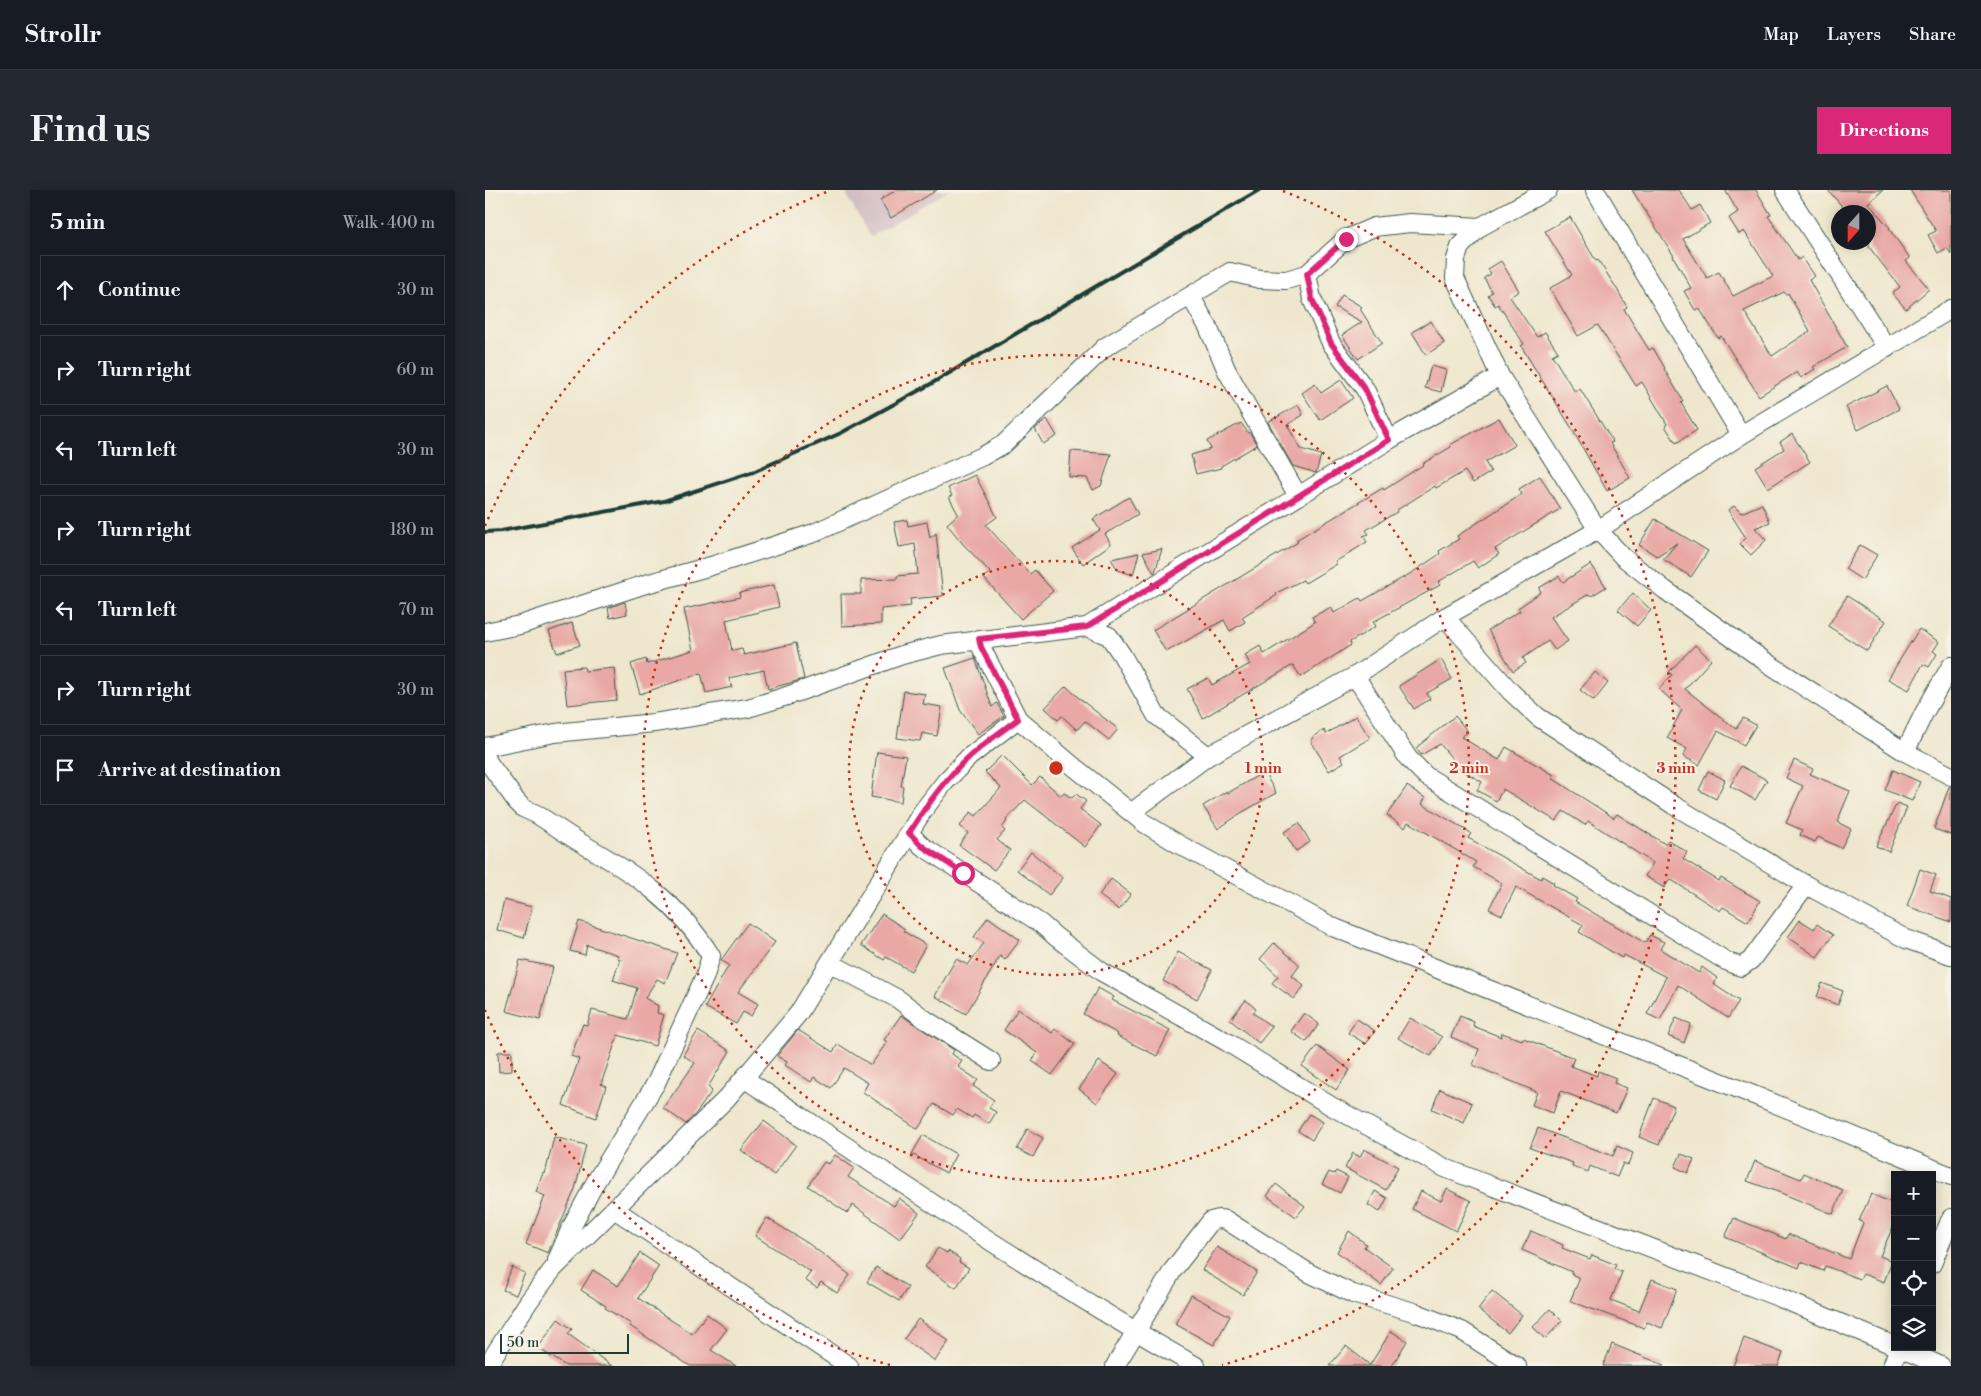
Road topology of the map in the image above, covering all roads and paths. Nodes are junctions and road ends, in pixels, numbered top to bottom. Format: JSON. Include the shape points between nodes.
{"nodes":[{"id":1,"x":1548,"y":190,"type":"edge"},
{"id":2,"x":1595,"y":190,"type":"edge"},
{"id":3,"x":1785,"y":190,"type":"edge"},
{"id":4,"x":1480,"y":226,"type":"junction"},
{"id":5,"x":1307,"y":274,"type":"junction"},
{"id":6,"x":1191,"y":297,"type":"junction"},
{"id":7,"x":1951,"y":308,"type":"edge"},
{"id":8,"x":1887,"y":348,"type":"junction"},
{"id":9,"x":1500,"y":376,"type":"junction"},
{"id":10,"x":1741,"y":435,"type":"junction"},
{"id":11,"x":1389,"y":440,"type":"junction"},
{"id":12,"x":1298,"y":496,"type":"junction"},
{"id":13,"x":1598,"y":530,"type":"junction"},
{"id":14,"x":1445,"y":617,"type":"junction"},
{"id":15,"x":1087,"y":627,"type":"junction"},
{"id":16,"x":485,"y":632,"type":"edge"},
{"id":17,"x":979,"y":639,"type":"junction"},
{"id":18,"x":1951,"y":666,"type":"edge"},
{"id":19,"x":1355,"y":676,"type":"junction"},
{"id":20,"x":1018,"y":719,"type":"junction"},
{"id":21,"x":485,"y":748,"type":"edge"},
{"id":22,"x":1905,"y":752,"type":"junction"},
{"id":23,"x":1208,"y":756,"type":"junction"},
{"id":24,"x":485,"y":758,"type":"edge"},
{"id":25,"x":1951,"y":776,"type":"edge"},
{"id":26,"x":1131,"y":812,"type":"junction"},
{"id":27,"x":909,"y":833,"type":"junction"},
{"id":28,"x":1806,"y":885,"type":"junction"},
{"id":29,"x":1951,"y":955,"type":"edge"},
{"id":30,"x":830,"y":963,"type":"junction"},
{"id":31,"x":991,"y":1062,"type":"dead end"},
{"id":32,"x":745,"y":1078,"type":"junction"},
{"id":33,"x":1951,"y":1176,"type":"edge"},
{"id":34,"x":614,"y":1208,"type":"junction"},
{"id":35,"x":1951,"y":1218,"type":"edge"},
{"id":36,"x":1933,"y":1261,"type":"edge"},
{"id":37,"x":553,"y":1269,"type":"junction"},
{"id":38,"x":1134,"y":1331,"type":"junction"},
{"id":39,"x":1891,"y":1344,"type":"edge"},
{"id":40,"x":1897,"y":1351,"type":"edge"},
{"id":41,"x":1907,"y":1351,"type":"edge"},
{"id":42,"x":487,"y":1366,"type":"edge"},
{"id":43,"x":849,"y":1366,"type":"edge"},
{"id":44,"x":1115,"y":1366,"type":"edge"},
{"id":45,"x":1196,"y":1366,"type":"edge"},
{"id":46,"x":1517,"y":1366,"type":"edge"},
{"id":47,"x":1892,"y":1366,"type":"edge"},
{"id":48,"x":1941,"y":1366,"type":"edge"}],
"edges":[{"from":1,"to":4,"type":"street"},
{"from":2,"to":10,"type":"street"},
{"from":3,"to":8,"type":"street"},
{"from":4,"to":5,"type":"street","via":[[1410,223],[1374,227],[1346,239]]},
{"from":4,"to":9,"type":"street","via":[[1455,259],[1455,278]]},
{"from":5,"to":6,"type":"street","via":[[1286,280],[1260,279],[1231,272]]},
{"from":5,"to":11,"type":"street","via":[[1312,299],[1331,343],[1365,389]]},
{"from":6,"to":12,"type":"street","via":[[1227,371]]},
{"from":6,"to":16,"type":"street","via":[[1105,347],[1003,444],[975,460],[815,533],[520,625]]},
{"from":7,"to":8,"type":"street"},
{"from":8,"to":10,"type":"street"},
{"from":9,"to":11,"type":"street"},
{"from":9,"to":13,"type":"street"},
{"from":10,"to":13,"type":"street"},
{"from":11,"to":12,"type":"street"},
{"from":12,"to":15,"type":"street"},
{"from":13,"to":14,"type":"street"},
{"from":13,"to":22,"type":"street","via":[[1623,557],[1665,590],[1769,664]]},
{"from":14,"to":19,"type":"street"},
{"from":14,"to":28,"type":"street","via":[[1511,692],[1538,716],[1675,806]]},
{"from":15,"to":17,"type":"street"},
{"from":15,"to":23,"type":"street","via":[[1109,636],[1156,715]]},
{"from":17,"to":20,"type":"street"},
{"from":17,"to":21,"type":"street","via":[[902,655],[748,708],[653,723],[555,733]]},
{"from":18,"to":22,"type":"street"},
{"from":19,"to":23,"type":"street"},
{"from":19,"to":28,"type":"street","via":[[1408,758],[1426,776],[1726,961],[1741,967],[1751,960]]},
{"from":20,"to":26,"type":"street"},
{"from":20,"to":27,"type":"street","via":[[969,757],[945,782]]},
{"from":22,"to":25,"type":"street"},
{"from":23,"to":26,"type":"street"},
{"from":24,"to":37,"type":"street","via":[[523,808],[625,869],[661,896],[711,956],[656,1083],[596,1181]]},
{"from":26,"to":33,"type":"street","via":[[1180,845],[1335,928]]},
{"from":27,"to":30,"type":"street"},
{"from":27,"to":39,"type":"street","via":[[922,846],[1040,923],[1102,972],[1227,1042],[1331,1106],[1445,1168]]},
{"from":28,"to":29,"type":"street","via":[[1906,939]]},
{"from":30,"to":31,"type":"street","via":[[898,1000]]},
{"from":30,"to":32,"type":"street","via":[[798,1014]]},
{"from":32,"to":34,"type":"street"},
{"from":32,"to":38,"type":"street","via":[[958,1220]]},
{"from":34,"to":37,"type":"street"},
{"from":34,"to":43,"type":"street"},
{"from":35,"to":36,"type":"street"},
{"from":37,"to":42,"type":"street"},
{"from":38,"to":44,"type":"street"},
{"from":38,"to":45,"type":"street"},
{"from":38,"to":46,"type":"street","via":[[1173,1270],[1211,1221],[1219,1219],[1226,1220],[1309,1273],[1353,1294],[1417,1313],[1462,1331]]},
{"from":40,"to":47,"type":"street"},
{"from":41,"to":48,"type":"street"}]}
